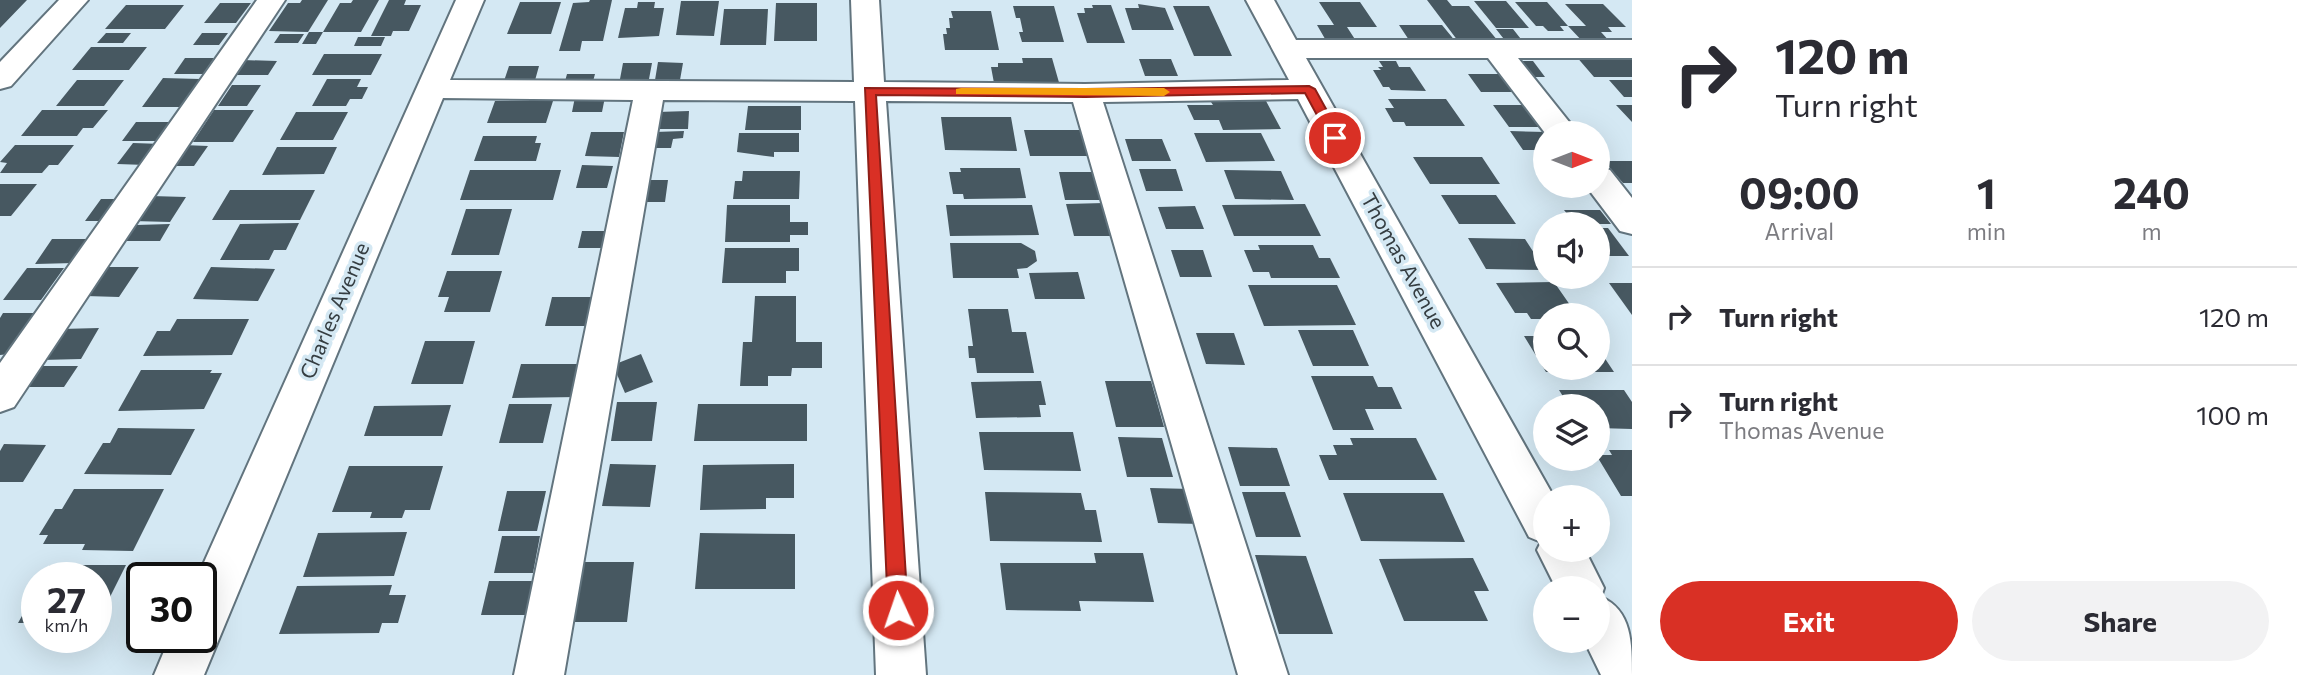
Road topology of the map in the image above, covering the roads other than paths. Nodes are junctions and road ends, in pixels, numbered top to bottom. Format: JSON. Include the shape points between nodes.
{"nodes":[{"id":1,"x":74,"y":0,"type":"edge"},
{"id":2,"x":271,"y":0,"type":"edge"},
{"id":3,"x":470,"y":0,"type":"edge"},
{"id":4,"x":865,"y":0,"type":"edge"},
{"id":5,"x":1260,"y":0,"type":"edge"},
{"id":6,"x":1287,"y":49,"type":"junction"},
{"id":7,"x":1632,"y":49,"type":"edge"},
{"id":8,"x":1497,"y":50,"type":"junction"},
{"id":9,"x":0,"y":80,"type":"edge"},
{"id":10,"x":430,"y":89,"type":"junction"},
{"id":11,"x":1309,"y":89,"type":"junction"},
{"id":12,"x":650,"y":90,"type":"junction"},
{"id":13,"x":869,"y":91,"type":"junction"},
{"id":14,"x":1085,"y":93,"type":"junction"},
{"id":15,"x":1553,"y":121,"type":"edge"},
{"id":16,"x":1610,"y":194,"type":"edge"},
{"id":17,"x":1632,"y":222,"type":"edge"},
{"id":18,"x":0,"y":396,"type":"edge"},
{"id":19,"x":1533,"y":501,"type":"edge"},
{"id":20,"x":217,"y":586,"type":"edge"},
{"id":21,"x":1610,"y":641,"type":"edge"},
{"id":22,"x":188,"y":653,"type":"edge"},
{"id":23,"x":179,"y":675,"type":"edge"},
{"id":24,"x":540,"y":675,"type":"edge"},
{"id":25,"x":901,"y":675,"type":"edge"},
{"id":26,"x":1263,"y":675,"type":"edge"},
{"id":27,"x":1628,"y":675,"type":"edge"}],
"edges":[{"from":1,"to":9,"type":"street"},
{"from":2,"to":18,"type":"street"},
{"from":3,"to":10,"type":"street","name":"Charles Avenue"},
{"from":4,"to":13,"type":"street"},
{"from":5,"to":6,"type":"street","name":"Thomas Avenue"},
{"from":6,"to":8,"type":"street"},
{"from":6,"to":11,"type":"street","name":"Thomas Avenue"},
{"from":7,"to":8,"type":"street"},
{"from":8,"to":15,"type":"street"},
{"from":10,"to":12,"type":"street"},
{"from":10,"to":20,"type":"street","name":"Charles Avenue"},
{"from":11,"to":14,"type":"street"},
{"from":11,"to":19,"type":"street","name":"Thomas Avenue"},
{"from":12,"to":13,"type":"street"},
{"from":12,"to":24,"type":"street"},
{"from":13,"to":14,"type":"street"},
{"from":13,"to":25,"type":"street"},
{"from":14,"to":26,"type":"street"},
{"from":16,"to":17,"type":"street"},
{"from":21,"to":27,"type":"street"},
{"from":22,"to":23,"type":"street"}]}
